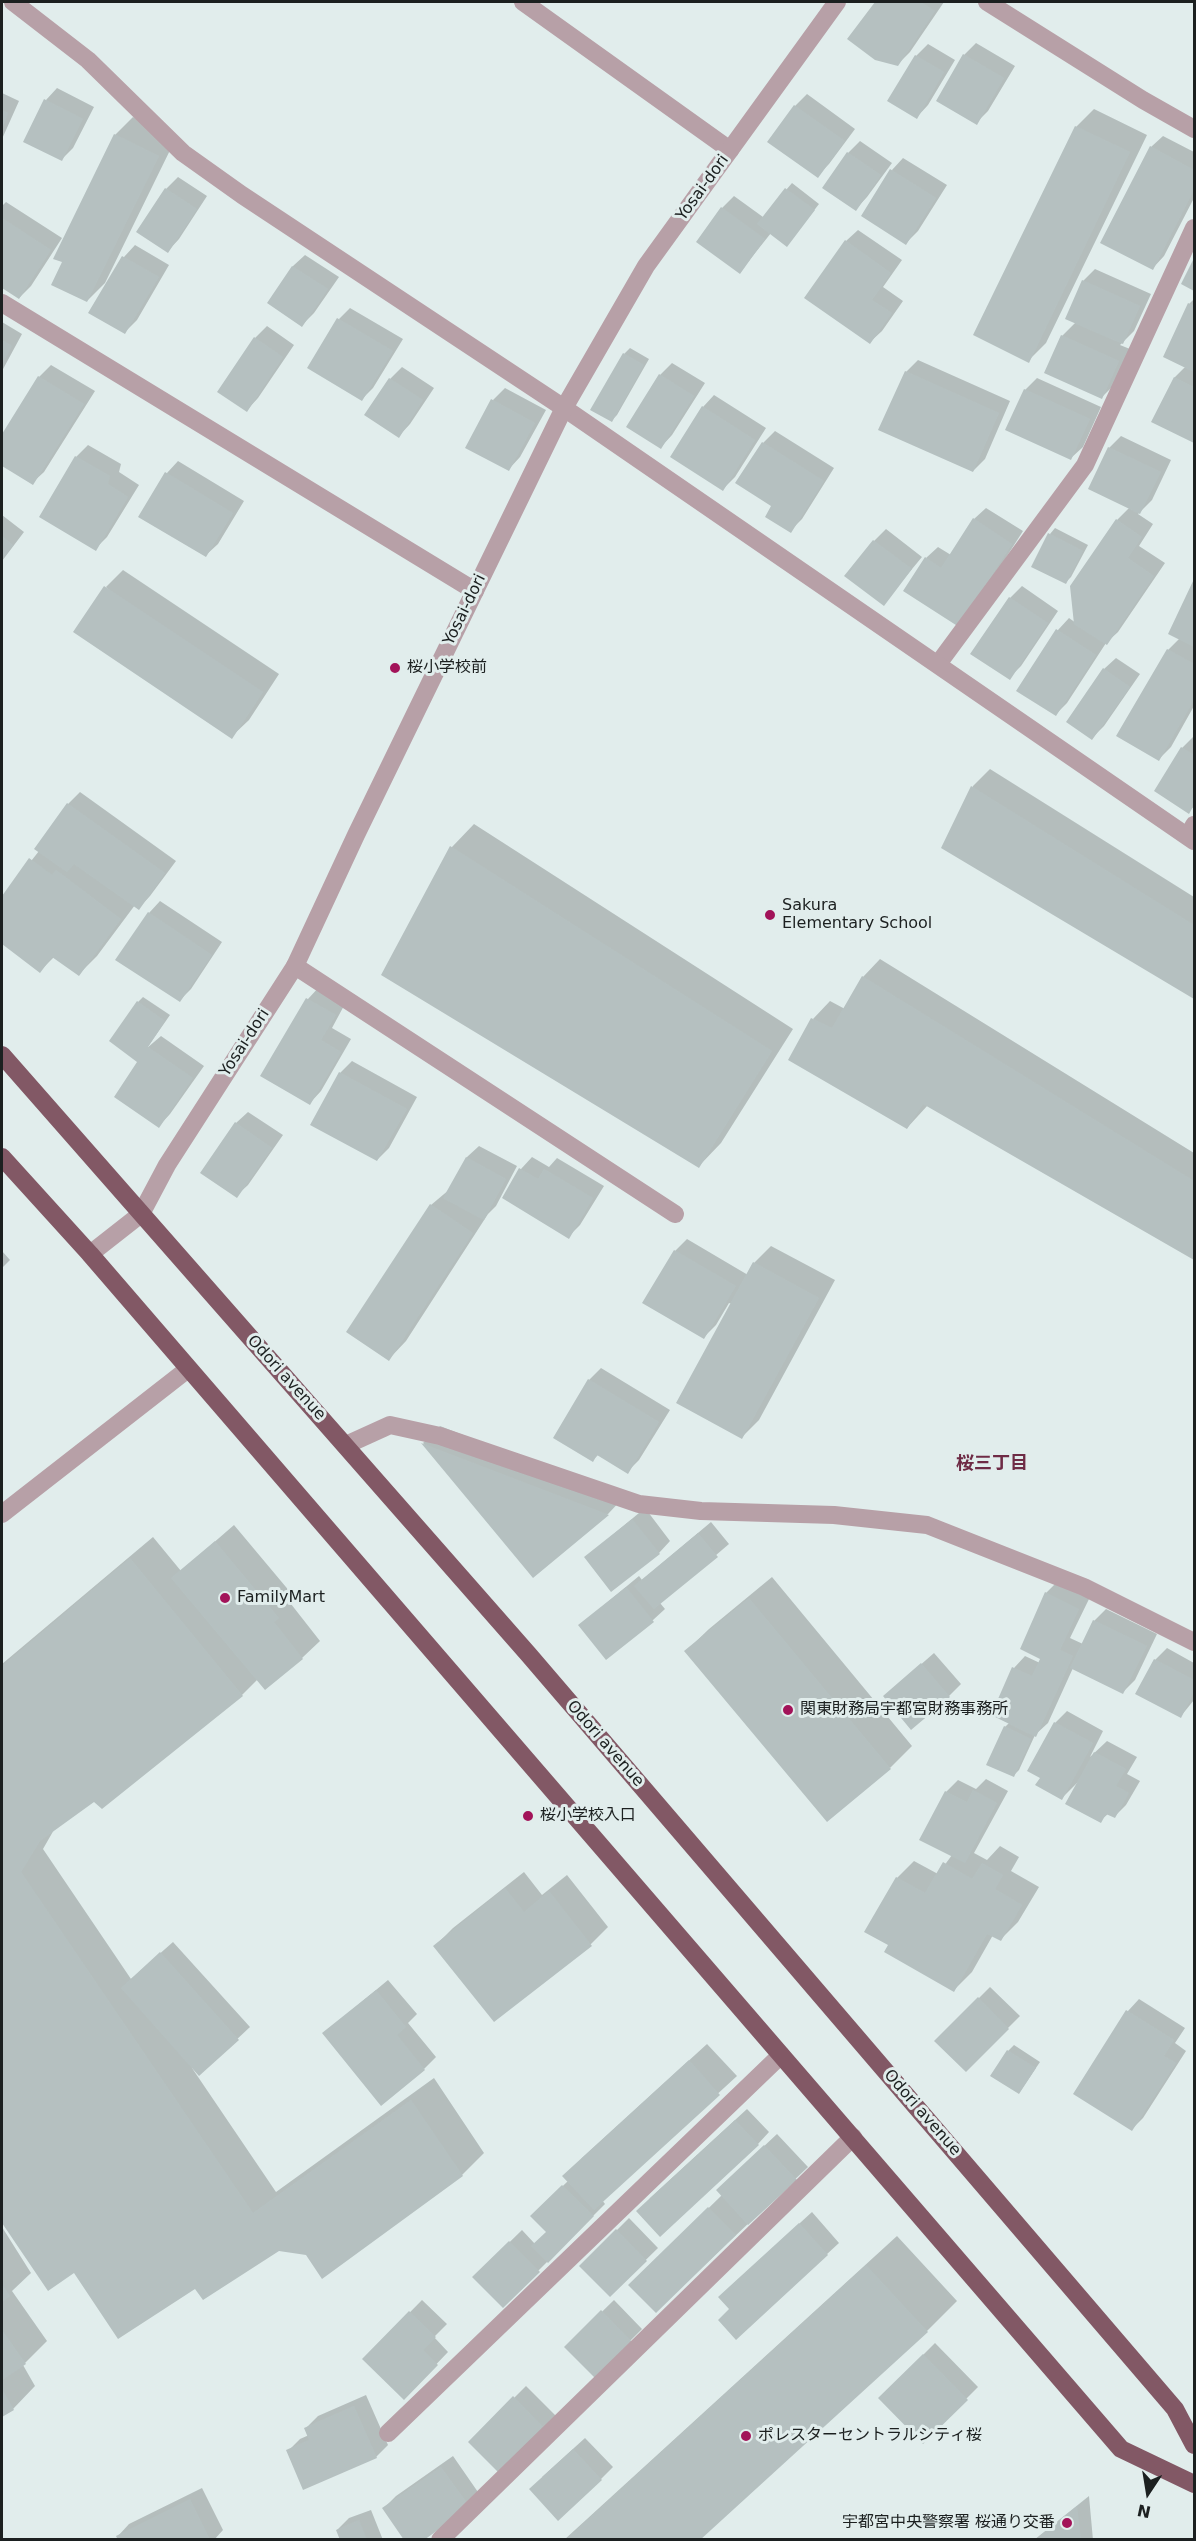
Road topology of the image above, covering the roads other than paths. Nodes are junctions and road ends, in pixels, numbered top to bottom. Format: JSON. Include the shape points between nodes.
{"nodes":[{"id":1,"x":13,"y":2,"type":"edge"},
{"id":2,"x":523,"y":2,"type":"edge"},
{"id":3,"x":837,"y":2,"type":"edge"},
{"id":4,"x":987,"y":2,"type":"edge"},
{"id":5,"x":1194,"y":129,"type":"edge"},
{"id":6,"x":730,"y":150,"type":"junction"},
{"id":7,"x":1194,"y":228,"type":"edge"},
{"id":8,"x":2,"y":303,"type":"edge"},
{"id":9,"x":564,"y":408,"type":"junction"},
{"id":10,"x":475,"y":591,"type":"junction"},
{"id":11,"x":938,"y":664,"type":"junction"},
{"id":12,"x":1192,"y":834,"type":"edge"},
{"id":13,"x":295,"y":966,"type":"junction"},
{"id":14,"x":2,"y":1055,"type":"edge"},
{"id":15,"x":2,"y":1157,"type":"edge"},
{"id":16,"x":141,"y":1214,"type":"junction"},
{"id":17,"x":675,"y":1214,"type":"dead end"},
{"id":18,"x":90,"y":1254,"type":"junction"},
{"id":19,"x":188,"y":1369,"type":"junction"},
{"id":20,"x":346,"y":1445,"type":"junction"},
{"id":21,"x":2,"y":1514,"type":"edge"},
{"id":22,"x":1194,"y":1642,"type":"edge"},
{"id":23,"x":781,"y":2055,"type":"junction"},
{"id":24,"x":853,"y":2137,"type":"junction"},
{"id":25,"x":388,"y":2433,"type":"dead end"},
{"id":26,"x":1194,"y":2445,"type":"edge"},
{"id":27,"x":1194,"y":2484,"type":"edge"},
{"id":28,"x":440,"y":2540,"type":"edge"}],
"edges":[{"from":1,"to":9,"type":"street","via":[[88,60],[183,153]]},
{"from":2,"to":6,"type":"street"},
{"from":3,"to":6,"type":"street","name":"Yosai-dori"},
{"from":4,"to":5,"type":"street"},
{"from":6,"to":9,"type":"street","name":"Yosai-dori","via":[[646,266]]},
{"from":7,"to":11,"type":"street","via":[[1085,465]]},
{"from":8,"to":10,"type":"street"},
{"from":9,"to":10,"type":"street","name":"Yosai-dori"},
{"from":9,"to":11,"type":"street"},
{"from":10,"to":13,"type":"street","name":"Yosai-dori"},
{"from":11,"to":12,"type":"street"},
{"from":13,"to":16,"type":"street","name":"Yosai-dori","via":[[167,1165]]},
{"from":13,"to":17,"type":"street"},
{"from":14,"to":16,"type":"highway","name":"Odori avenue"},
{"from":15,"to":18,"type":"highway"},
{"from":16,"to":18,"type":"street","name":"Yosai-dori"},
{"from":16,"to":20,"type":"highway","name":"Odori avenue"},
{"from":18,"to":19,"type":"highway"},
{"from":19,"to":21,"type":"street"},
{"from":19,"to":23,"type":"highway"},
{"from":20,"to":22,"type":"street","via":[[390,1425],[440,1436],[639,1504],[711,1512],[834,1515],[927,1525],[1084,1587]]},
{"from":20,"to":26,"type":"highway","name":"Odori avenue","via":[[1168,2401]]},
{"from":23,"to":24,"type":"highway"},
{"from":23,"to":25,"type":"street"},
{"from":24,"to":27,"type":"highway","via":[[1122,2449]]},
{"from":24,"to":28,"type":"street"}]}
